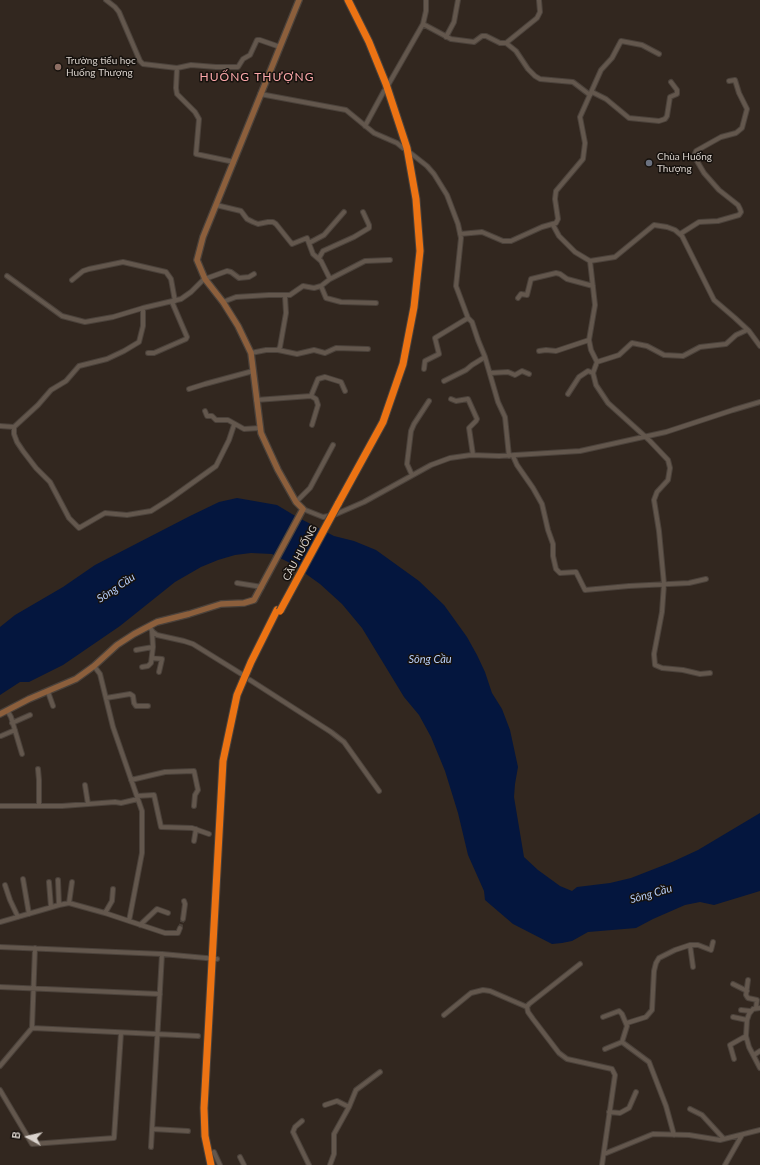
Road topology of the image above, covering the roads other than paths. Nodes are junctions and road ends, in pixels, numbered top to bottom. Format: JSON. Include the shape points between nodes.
{"nodes":[{"id":1,"x":106,"y":0,"type":"edge"},
{"id":2,"x":299,"y":0,"type":"edge"},
{"id":3,"x":345,"y":0,"type":"edge"},
{"id":4,"x":348,"y":0,"type":"edge"},
{"id":5,"x":426,"y":0,"type":"edge"},
{"id":6,"x":458,"y":0,"type":"edge"},
{"id":7,"x":534,"y":0,"type":"edge"},
{"id":8,"x":538,"y":2,"type":"edge"},
{"id":9,"x":423,"y":24,"type":"junction"},
{"id":10,"x":446,"y":36,"type":"junction"},
{"id":11,"x":506,"y":43,"type":"junction"},
{"id":12,"x":280,"y":46,"type":"junction"},
{"id":13,"x":659,"y":54,"type":"dead end"},
{"id":14,"x":177,"y":68,"type":"junction"},
{"id":15,"x":729,"y":81,"type":"dead end"},
{"id":16,"x":671,"y":82,"type":"dead end"},
{"id":17,"x":385,"y":89,"type":"junction"},
{"id":18,"x":591,"y":93,"type":"junction"},
{"id":19,"x":260,"y":94,"type":"junction"},
{"id":20,"x":365,"y":126,"type":"junction"},
{"id":21,"x":406,"y":149,"type":"junction"},
{"id":22,"x":234,"y":162,"type":"junction"},
{"id":23,"x":216,"y":206,"type":"junction"},
{"id":24,"x":344,"y":212,"type":"dead end"},
{"id":25,"x":363,"y":212,"type":"dead end"},
{"id":26,"x":553,"y":225,"type":"junction"},
{"id":27,"x":460,"y":234,"type":"junction"},
{"id":28,"x":680,"y":234,"type":"junction"},
{"id":29,"x":309,"y":242,"type":"junction"},
{"id":30,"x":319,"y":258,"type":"junction"},
{"id":31,"x":390,"y":260,"type":"dead end"},
{"id":32,"x":590,"y":262,"type":"junction"},
{"id":33,"x":254,"y":274,"type":"dead end"},
{"id":34,"x":7,"y":276,"type":"dead end"},
{"id":35,"x":205,"y":278,"type":"junction"},
{"id":36,"x":330,"y":279,"type":"junction"},
{"id":37,"x":72,"y":280,"type":"dead end"},
{"id":38,"x":321,"y":286,"type":"junction"},
{"id":39,"x":593,"y":286,"type":"junction"},
{"id":40,"x":285,"y":296,"type":"junction"},
{"id":41,"x":518,"y":298,"type":"dead end"},
{"id":42,"x":174,"y":302,"type":"junction"},
{"id":43,"x":223,"y":302,"type":"junction"},
{"id":44,"x":376,"y":303,"type":"dead end"},
{"id":45,"x":143,"y":308,"type":"junction"},
{"id":46,"x":468,"y":318,"type":"junction"},
{"id":47,"x":747,"y":330,"type":"junction"},
{"id":48,"x":589,"y":340,"type":"junction"},
{"id":49,"x":760,"y":346,"type":"edge"},
{"id":50,"x":368,"y":349,"type":"dead end"},
{"id":51,"x":278,"y":350,"type":"junction"},
{"id":52,"x":539,"y":351,"type":"dead end"},
{"id":53,"x":148,"y":352,"type":"dead end"},
{"id":54,"x":251,"y":353,"type":"junction"},
{"id":55,"x":485,"y":357,"type":"junction"},
{"id":56,"x":597,"y":362,"type":"junction"},
{"id":57,"x":424,"y":369,"type":"dead end"},
{"id":58,"x":253,"y":371,"type":"junction"},
{"id":59,"x":490,"y":373,"type":"junction"},
{"id":60,"x":593,"y":373,"type":"junction"},
{"id":61,"x":529,"y":374,"type":"dead end"},
{"id":62,"x":444,"y":381,"type":"dead end"},
{"id":63,"x":189,"y":389,"type":"dead end"},
{"id":64,"x":345,"y":390,"type":"dead end"},
{"id":65,"x":568,"y":394,"type":"dead end"},
{"id":66,"x":311,"y":396,"type":"junction"},
{"id":67,"x":451,"y":399,"type":"dead end"},
{"id":68,"x":256,"y":400,"type":"junction"},
{"id":69,"x":429,"y":401,"type":"dead end"},
{"id":70,"x":760,"y":402,"type":"edge"},
{"id":71,"x":205,"y":411,"type":"dead end"},
{"id":72,"x":234,"y":425,"type":"junction"},
{"id":73,"x":312,"y":425,"type":"dead end"},
{"id":74,"x":0,"y":426,"type":"edge"},
{"id":75,"x":14,"y":426,"type":"junction"},
{"id":76,"x":260,"y":428,"type":"junction"},
{"id":77,"x":646,"y":438,"type":"junction"},
{"id":78,"x":333,"y":445,"type":"dead end"},
{"id":79,"x":473,"y":455,"type":"junction"},
{"id":80,"x":511,"y":456,"type":"junction"},
{"id":81,"x":412,"y":475,"type":"junction"},
{"id":82,"x":296,"y":502,"type":"junction"},
{"id":83,"x":302,"y":511,"type":"junction"},
{"id":84,"x":706,"y":579,"type":"dead end"},
{"id":85,"x":237,"y":583,"type":"dead end"},
{"id":86,"x":664,"y":584,"type":"junction"},
{"id":87,"x":262,"y":587,"type":"junction"},
{"id":88,"x":150,"y":628,"type":"junction"},
{"id":89,"x":153,"y":647,"type":"junction"},
{"id":90,"x":136,"y":650,"type":"dead end"},
{"id":91,"x":152,"y":658,"type":"junction"},
{"id":92,"x":94,"y":666,"type":"junction"},
{"id":93,"x":142,"y":667,"type":"dead end"},
{"id":94,"x":159,"y":672,"type":"dead end"},
{"id":95,"x":710,"y":673,"type":"dead end"},
{"id":96,"x":243,"y":675,"type":"dead end"},
{"id":97,"x":250,"y":680,"type":"dead end"},
{"id":98,"x":48,"y":692,"type":"junction"},
{"id":99,"x":106,"y":698,"type":"junction"},
{"id":100,"x":53,"y":706,"type":"dead end"},
{"id":101,"x":148,"y":706,"type":"dead end"},
{"id":102,"x":7,"y":710,"type":"junction"},
{"id":103,"x":0,"y":714,"type":"edge"},
{"id":104,"x":30,"y":715,"type":"dead end"},
{"id":105,"x":12,"y":723,"type":"junction"},
{"id":106,"x":15,"y":730,"type":"junction"},
{"id":107,"x":1,"y":736,"type":"dead end"},
{"id":108,"x":22,"y":754,"type":"dead end"},
{"id":109,"x":38,"y":768,"type":"dead end"},
{"id":110,"x":131,"y":780,"type":"junction"},
{"id":111,"x":85,"y":785,"type":"dead end"},
{"id":112,"x":380,"y":791,"type":"dead end"},
{"id":113,"x":137,"y":798,"type":"junction"},
{"id":114,"x":88,"y":804,"type":"junction"},
{"id":115,"x":0,"y":806,"type":"edge"},
{"id":116,"x":39,"y":806,"type":"junction"},
{"id":117,"x":194,"y":806,"type":"dead end"},
{"id":118,"x":196,"y":829,"type":"junction"},
{"id":119,"x":209,"y":834,"type":"dead end"},
{"id":120,"x":194,"y":841,"type":"dead end"},
{"id":121,"x":23,"y":879,"type":"dead end"},
{"id":122,"x":58,"y":880,"type":"dead end"},
{"id":123,"x":49,"y":882,"type":"dead end"},
{"id":124,"x":72,"y":882,"type":"dead end"},
{"id":125,"x":5,"y":885,"type":"dead end"},
{"id":126,"x":113,"y":889,"type":"dead end"},
{"id":127,"x":184,"y":901,"type":"dead end"},
{"id":128,"x":70,"y":904,"type":"junction"},
{"id":129,"x":59,"y":905,"type":"junction"},
{"id":130,"x":51,"y":907,"type":"junction"},
{"id":131,"x":105,"y":913,"type":"junction"},
{"id":132,"x":168,"y":913,"type":"dead end"},
{"id":133,"x":29,"y":914,"type":"junction"},
{"id":134,"x":18,"y":917,"type":"junction"},
{"id":135,"x":183,"y":919,"type":"tunnel mouth"},
{"id":136,"x":128,"y":921,"type":"junction"},
{"id":137,"x":0,"y":922,"type":"edge"},
{"id":138,"x":140,"y":924,"type":"junction"},
{"id":139,"x":180,"y":928,"type":"dead end"},
{"id":140,"x":713,"y":942,"type":"dead end"},
{"id":141,"x":690,"y":945,"type":"junction"},
{"id":142,"x":0,"y":947,"type":"edge"},
{"id":143,"x":35,"y":948,"type":"junction"},
{"id":144,"x":162,"y":954,"type":"junction"},
{"id":145,"x":215,"y":959,"type":"junction"},
{"id":146,"x":580,"y":964,"type":"dead end"},
{"id":147,"x":693,"y":967,"type":"dead end"},
{"id":148,"x":748,"y":980,"type":"dead end"},
{"id":149,"x":733,"y":984,"type":"dead end"},
{"id":150,"x":0,"y":987,"type":"edge"},
{"id":151,"x":33,"y":988,"type":"junction"},
{"id":152,"x":747,"y":991,"type":"junction"},
{"id":153,"x":160,"y":994,"type":"junction"},
{"id":154,"x":527,"y":1007,"type":"junction"},
{"id":155,"x":758,"y":1008,"type":"edge"},
{"id":156,"x":741,"y":1010,"type":"dead end"},
{"id":157,"x":750,"y":1011,"type":"junction"},
{"id":158,"x":444,"y":1015,"type":"dead end"},
{"id":159,"x":603,"y":1017,"type":"dead end"},
{"id":160,"x":733,"y":1017,"type":"dead end"},
{"id":161,"x":747,"y":1020,"type":"junction"},
{"id":162,"x":627,"y":1023,"type":"junction"},
{"id":163,"x":32,"y":1028,"type":"junction"},
{"id":164,"x":121,"y":1032,"type":"junction"},
{"id":165,"x":157,"y":1034,"type":"junction"},
{"id":166,"x":198,"y":1036,"type":"dead end"},
{"id":167,"x":746,"y":1036,"type":"junction"},
{"id":168,"x":622,"y":1042,"type":"junction"},
{"id":169,"x":605,"y":1049,"type":"dead end"},
{"id":170,"x":760,"y":1051,"type":"edge"},
{"id":171,"x":754,"y":1055,"type":"junction"},
{"id":172,"x":734,"y":1059,"type":"dead end"},
{"id":173,"x":0,"y":1066,"type":"edge"},
{"id":174,"x":760,"y":1068,"type":"edge"},
{"id":175,"x":380,"y":1072,"type":"dead end"},
{"id":176,"x":0,"y":1090,"type":"edge"},
{"id":177,"x":636,"y":1092,"type":"dead end"},
{"id":178,"x":325,"y":1105,"type":"dead end"},
{"id":179,"x":350,"y":1107,"type":"junction"},
{"id":180,"x":690,"y":1109,"type":"dead end"},
{"id":181,"x":609,"y":1112,"type":"junction"},
{"id":182,"x":302,"y":1121,"type":"dead end"},
{"id":183,"x":152,"y":1129,"type":"junction"},
{"id":184,"x":760,"y":1130,"type":"edge"},
{"id":185,"x":188,"y":1131,"type":"dead end"},
{"id":186,"x":674,"y":1135,"type":"junction"},
{"id":187,"x":742,"y":1135,"type":"junction"},
{"id":188,"x":724,"y":1139,"type":"junction"},
{"id":189,"x":151,"y":1147,"type":"dead end"},
{"id":190,"x":214,"y":1152,"type":"dead end"},
{"id":191,"x":604,"y":1154,"type":"junction"},
{"id":192,"x":240,"y":1157,"type":"dead end"},
{"id":193,"x":211,"y":1165,"type":"edge"},
{"id":194,"x":214,"y":1165,"type":"edge"},
{"id":195,"x":220,"y":1165,"type":"edge"},
{"id":196,"x":244,"y":1165,"type":"edge"},
{"id":197,"x":309,"y":1165,"type":"edge"},
{"id":198,"x":330,"y":1165,"type":"edge"},
{"id":199,"x":602,"y":1165,"type":"edge"},
{"id":200,"x":725,"y":1165,"type":"edge"}],
"edges":[{"from":1,"to":14,"type":"street","via":[[119,12],[141,63]]},
{"from":2,"to":12,"type":"street"},
{"from":3,"to":17,"type":"highway"},
{"from":4,"to":17,"type":"highway","via":[[369,42]]},
{"from":5,"to":9,"type":"street"},
{"from":6,"to":10,"type":"street","via":[[454,22]]},
{"from":7,"to":8,"type":"street"},
{"from":8,"to":11,"type":"street","via":[[540,12],[537,18]]},
{"from":9,"to":10,"type":"street"},
{"from":9,"to":17,"type":"street"},
{"from":10,"to":11,"type":"street","via":[[474,42],[486,36]]},
{"from":11,"to":18,"type":"street","via":[[540,79],[572,82]]},
{"from":12,"to":14,"type":"street","via":[[258,40],[250,55],[243,59],[238,67],[191,65]]},
{"from":12,"to":19,"type":"street"},
{"from":13,"to":18,"type":"street","via":[[642,45],[621,41],[612,58],[601,70]]},
{"from":14,"to":22,"type":"street","via":[[176,91],[199,119],[196,154]]},
{"from":15,"to":28,"type":"street","via":[[735,80],[747,109],[742,128],[712,142],[695,152],[694,156],[715,185],[740,209],[740,214],[718,221],[699,222]]},
{"from":16,"to":18,"type":"street","via":[[677,94],[670,98],[667,116],[662,121],[626,117],[606,99]]},
{"from":17,"to":20,"type":"street"},
{"from":17,"to":21,"type":"highway","name":"CẦU HUỐNG"},
{"from":18,"to":26,"type":"street","via":[[580,117],[585,143],[583,159],[556,191],[558,219]]},
{"from":19,"to":20,"type":"street","via":[[342,109]]},
{"from":19,"to":22,"type":"street"},
{"from":20,"to":21,"type":"street"},
{"from":21,"to":27,"type":"street","via":[[427,166],[440,183],[453,209]]},
{"from":21,"to":145,"type":"highway","name":"CẦU HUỐNG","bridge":true,"via":[[420,251],[414,306],[403,364],[383,422],[279,611],[245,686],[228,760]]},
{"from":22,"to":23,"type":"street"},
{"from":23,"to":29,"type":"street","via":[[240,211],[247,219],[258,224],[273,222],[292,244],[306,237]]},
{"from":23,"to":35,"type":"street","via":[[197,256]]},
{"from":24,"to":29,"type":"street","via":[[328,231]]},
{"from":25,"to":30,"type":"street","via":[[369,228],[323,251]]},
{"from":26,"to":27,"type":"street","via":[[542,227],[511,241],[503,241],[482,232]]},
{"from":26,"to":32,"type":"street","via":[[559,236]]},
{"from":27,"to":46,"type":"street","via":[[456,286]]},
{"from":28,"to":32,"type":"street","via":[[671,228],[654,225],[615,257]]},
{"from":28,"to":47,"type":"street","via":[[714,300]]},
{"from":29,"to":30,"type":"street","via":[[313,254]]},
{"from":30,"to":36,"type":"street"},
{"from":31,"to":36,"type":"street","via":[[364,261]]},
{"from":32,"to":39,"type":"street"},
{"from":33,"to":35,"type":"street","via":[[239,278],[227,271]]},
{"from":34,"to":45,"type":"street","via":[[62,316],[82,321],[113,317]]},
{"from":35,"to":42,"type":"street","via":[[191,292]]},
{"from":35,"to":43,"type":"street"},
{"from":36,"to":38,"type":"street"},
{"from":37,"to":42,"type":"street","via":[[89,268],[123,262],[166,272],[171,279]]},
{"from":38,"to":40,"type":"street","via":[[303,286],[294,294]]},
{"from":38,"to":44,"type":"street","via":[[326,298],[341,302]]},
{"from":39,"to":41,"type":"street","via":[[567,279],[556,273],[531,279],[527,295],[521,294]]},
{"from":39,"to":48,"type":"street","via":[[595,305]]},
{"from":40,"to":43,"type":"street","via":[[236,297]]},
{"from":40,"to":51,"type":"street","via":[[286,313]]},
{"from":42,"to":45,"type":"street"},
{"from":42,"to":53,"type":"street","via":[[186,339],[154,353]]},
{"from":43,"to":54,"type":"street"},
{"from":45,"to":75,"type":"street","via":[[143,326],[138,342],[107,359],[78,366],[66,381],[52,390]]},
{"from":46,"to":55,"type":"street","via":[[472,322]]},
{"from":46,"to":57,"type":"street","via":[[435,338],[439,354],[425,361]]},
{"from":47,"to":49,"type":"street"},
{"from":47,"to":56,"type":"street","via":[[726,344],[700,347],[683,356],[664,355],[647,346],[632,343],[619,355]]},
{"from":48,"to":52,"type":"street","via":[[556,351]]},
{"from":48,"to":56,"type":"street"},
{"from":50,"to":51,"type":"street","via":[[336,348],[325,353],[314,350],[297,354]]},
{"from":51,"to":54,"type":"street"},
{"from":54,"to":58,"type":"street"},
{"from":55,"to":59,"type":"street"},
{"from":55,"to":62,"type":"street"},
{"from":56,"to":60,"type":"street"},
{"from":58,"to":63,"type":"street"},
{"from":58,"to":68,"type":"street"},
{"from":59,"to":61,"type":"street","via":[[509,372],[515,376],[522,371]]},
{"from":59,"to":80,"type":"street","via":[[505,418]]},
{"from":60,"to":65,"type":"street","via":[[588,371],[579,377]]},
{"from":60,"to":77,"type":"street","via":[[596,385],[608,403]]},
{"from":64,"to":66,"type":"street","via":[[341,382],[325,377],[318,380]]},
{"from":66,"to":68,"type":"street"},
{"from":66,"to":73,"type":"street","via":[[316,399],[318,405]]},
{"from":67,"to":79,"type":"street","via":[[468,399],[477,419],[468,428]]},
{"from":68,"to":76,"type":"street"},
{"from":69,"to":81,"type":"street","via":[[411,431],[407,464]]},
{"from":70,"to":77,"type":"street"},
{"from":71,"to":72,"type":"street","via":[[207,416],[212,416],[216,420],[228,420]]},
{"from":72,"to":75,"type":"street","via":[[216,466],[165,503],[151,511],[128,515],[107,512],[79,528],[69,518],[50,482],[17,442]]},
{"from":72,"to":76,"type":"street","via":[[244,429]]},
{"from":74,"to":75,"type":"street"},
{"from":76,"to":82,"type":"street","via":[[263,440]]},
{"from":77,"to":80,"type":"street","via":[[580,451]]},
{"from":77,"to":86,"type":"street","via":[[668,460],[670,468],[668,480],[657,492],[654,500]]},
{"from":78,"to":82,"type":"street","via":[[307,492]]},
{"from":79,"to":80,"type":"street"},
{"from":79,"to":81,"type":"street","via":[[446,459]]},
{"from":80,"to":86,"type":"street","via":[[542,504],[558,572],[576,572],[585,590]]},
{"from":81,"to":83,"type":"street","via":[[370,499],[334,515],[323,517]]},
{"from":82,"to":83,"type":"street"},
{"from":83,"to":87,"type":"street"},
{"from":84,"to":86,"type":"street"},
{"from":85,"to":87,"type":"street"},
{"from":86,"to":95,"type":"street","via":[[654,654],[655,665],[700,674]]},
{"from":87,"to":88,"type":"street","via":[[251,601],[221,604],[167,619]]},
{"from":88,"to":89,"type":"street"},
{"from":88,"to":92,"type":"street","via":[[117,645]]},
{"from":88,"to":96,"type":"street","via":[[157,635],[189,642]]},
{"from":89,"to":90,"type":"street"},
{"from":89,"to":91,"type":"street"},
{"from":91,"to":93,"type":"street","via":[[150,665]]},
{"from":91,"to":94,"type":"street","via":[[162,659]]},
{"from":92,"to":98,"type":"street","via":[[76,679]]},
{"from":92,"to":99,"type":"street","via":[[100,674]]},
{"from":97,"to":112,"type":"street","via":[[344,742]]},
{"from":98,"to":100,"type":"street"},
{"from":98,"to":102,"type":"street"},
{"from":99,"to":101,"type":"street","via":[[130,694],[136,706]]},
{"from":99,"to":110,"type":"street"},
{"from":102,"to":103,"type":"street"},
{"from":102,"to":105,"type":"street"},
{"from":104,"to":105,"type":"street"},
{"from":105,"to":106,"type":"street"},
{"from":106,"to":107,"type":"street"},
{"from":106,"to":108,"type":"street"},
{"from":109,"to":116,"type":"street"},
{"from":110,"to":113,"type":"street"},
{"from":110,"to":117,"type":"street","via":[[164,772],[194,771],[198,790]]},
{"from":111,"to":114,"type":"street"},
{"from":113,"to":114,"type":"street","via":[[121,803]]},
{"from":113,"to":118,"type":"street","via":[[154,795],[161,827]]},
{"from":113,"to":136,"type":"street","via":[[142,811],[142,850]]},
{"from":114,"to":116,"type":"street"},
{"from":115,"to":116,"type":"street"},
{"from":118,"to":119,"type":"street"},
{"from":118,"to":120,"type":"street"},
{"from":121,"to":133,"type":"street"},
{"from":122,"to":129,"type":"street"},
{"from":123,"to":130,"type":"street"},
{"from":124,"to":128,"type":"street"},
{"from":125,"to":134,"type":"street"},
{"from":126,"to":131,"type":"street","via":[[112,900]]},
{"from":127,"to":135,"type":"street"},
{"from":128,"to":129,"type":"street"},
{"from":128,"to":131,"type":"street"},
{"from":129,"to":130,"type":"street"},
{"from":130,"to":133,"type":"street"},
{"from":131,"to":136,"type":"street"},
{"from":132,"to":138,"type":"street","via":[[156,909]]},
{"from":133,"to":134,"type":"street"},
{"from":134,"to":137,"type":"street"},
{"from":136,"to":138,"type":"street"},
{"from":138,"to":139,"type":"street","via":[[167,933],[178,933]]},
{"from":140,"to":141,"type":"street","via":[[711,950]]},
{"from":141,"to":147,"type":"street"},
{"from":141,"to":162,"type":"street","via":[[659,958],[654,971],[652,1010],[646,1017]]},
{"from":142,"to":143,"type":"street"},
{"from":143,"to":144,"type":"street"},
{"from":143,"to":151,"type":"street"},
{"from":144,"to":145,"type":"street"},
{"from":144,"to":153,"type":"street"},
{"from":145,"to":193,"type":"highway","via":[[204,1113],[205,1136]]},
{"from":145,"to":194,"type":"highway","via":[[208,1123]]},
{"from":146,"to":154,"type":"street"},
{"from":148,"to":152,"type":"street"},
{"from":149,"to":152,"type":"street"},
{"from":150,"to":151,"type":"street"},
{"from":151,"to":153,"type":"street"},
{"from":151,"to":163,"type":"street"},
{"from":152,"to":155,"type":"street","via":[[748,998],[757,1000]]},
{"from":153,"to":165,"type":"street"},
{"from":154,"to":158,"type":"street","via":[[496,993],[477,990],[466,995]]},
{"from":154,"to":181,"type":"street","via":[[528,1012],[563,1056],[572,1061],[614,1070]]},
{"from":155,"to":157,"type":"street"},
{"from":156,"to":157,"type":"street"},
{"from":157,"to":161,"type":"street"},
{"from":159,"to":162,"type":"street","via":[[619,1012]]},
{"from":160,"to":161,"type":"street"},
{"from":161,"to":167,"type":"street"},
{"from":162,"to":168,"type":"street"},
{"from":163,"to":164,"type":"street"},
{"from":163,"to":173,"type":"street"},
{"from":164,"to":165,"type":"street"},
{"from":164,"to":176,"type":"street","via":[[114,1138],[32,1144]]},
{"from":165,"to":166,"type":"street"},
{"from":165,"to":183,"type":"street"},
{"from":167,"to":171,"type":"street"},
{"from":167,"to":172,"type":"street","via":[[730,1045]]},
{"from":168,"to":169,"type":"street"},
{"from":168,"to":186,"type":"street","via":[[649,1062]]},
{"from":170,"to":171,"type":"street"},
{"from":171,"to":174,"type":"street"},
{"from":175,"to":179,"type":"street","via":[[356,1090]]},
{"from":177,"to":181,"type":"street","via":[[629,1108],[620,1112]]},
{"from":178,"to":179,"type":"street","via":[[337,1101]]},
{"from":179,"to":198,"type":"street","via":[[334,1134],[334,1154]]},
{"from":180,"to":188,"type":"street","via":[[702,1115]]},
{"from":181,"to":191,"type":"street"},
{"from":182,"to":197,"type":"street","via":[[293,1132]]},
{"from":183,"to":185,"type":"street"},
{"from":183,"to":189,"type":"street"},
{"from":184,"to":187,"type":"street"},
{"from":186,"to":188,"type":"street"},
{"from":186,"to":191,"type":"street","via":[[653,1134]]},
{"from":187,"to":188,"type":"street"},
{"from":187,"to":200,"type":"street"},
{"from":190,"to":195,"type":"street"},
{"from":191,"to":199,"type":"street"},
{"from":192,"to":196,"type":"street"}]}
